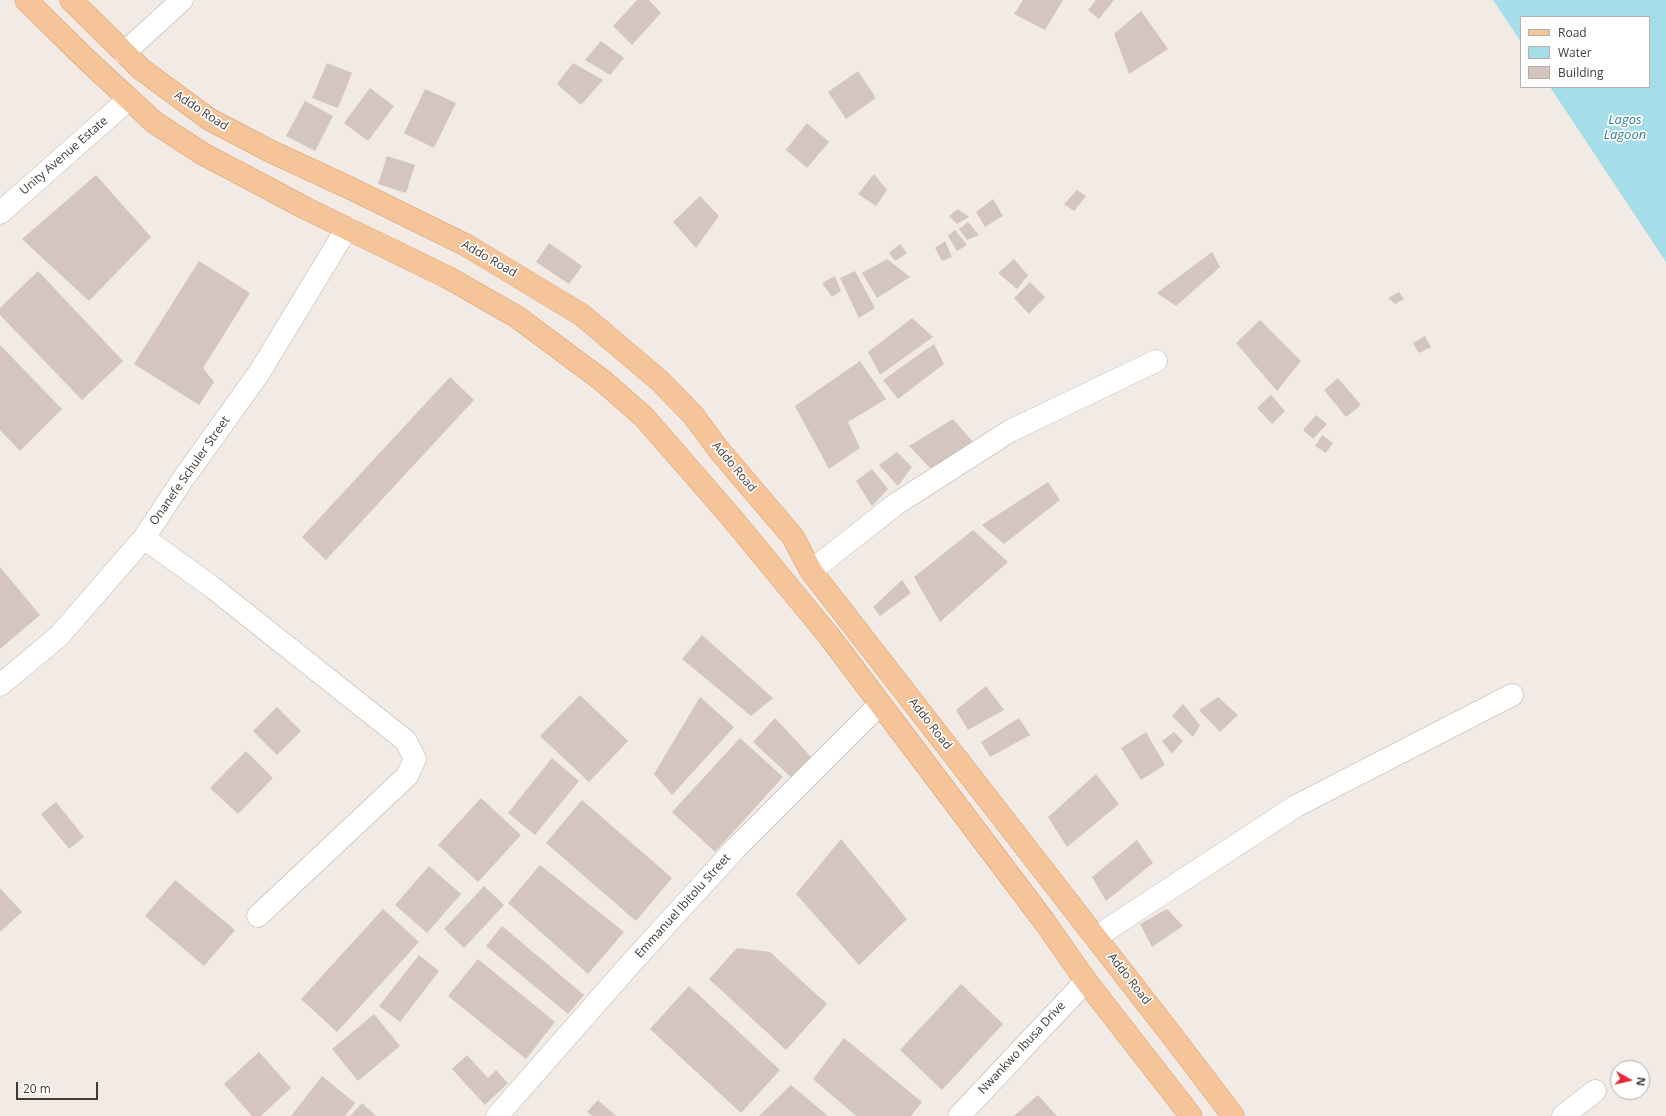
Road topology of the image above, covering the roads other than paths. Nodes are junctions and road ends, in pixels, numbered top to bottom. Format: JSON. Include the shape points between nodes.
{"nodes":[{"id":1,"x":26,"y":0,"type":"edge"},
{"id":2,"x":71,"y":0,"type":"edge"},
{"id":3,"x":182,"y":0,"type":"edge"},
{"id":4,"x":124,"y":53,"type":"junction"},
{"id":5,"x":129,"y":99,"type":"junction"},
{"id":6,"x":0,"y":213,"type":"edge"},
{"id":7,"x":347,"y":228,"type":"junction"},
{"id":8,"x":1156,"y":361,"type":"dead end"},
{"id":9,"x":144,"y":538,"type":"junction"},
{"id":10,"x":811,"y":571,"type":"junction"},
{"id":11,"x":0,"y":685,"type":"edge"},
{"id":12,"x":1512,"y":695,"type":"dead end"},
{"id":13,"x":880,"y":705,"type":"junction"},
{"id":14,"x":258,"y":916,"type":"dead end"},
{"id":15,"x":1096,"y":937,"type":"junction"},
{"id":16,"x":1086,"y":981,"type":"junction"},
{"id":17,"x":1595,"y":1091,"type":"dead end"},
{"id":18,"x":497,"y":1116,"type":"edge"},
{"id":19,"x":959,"y":1116,"type":"edge"},
{"id":20,"x":1191,"y":1116,"type":"edge"},
{"id":21,"x":1233,"y":1116,"type":"edge"},
{"id":22,"x":1563,"y":1116,"type":"edge"}],
"edges":[{"from":1,"to":5,"type":"main road"},
{"from":2,"to":4,"type":"main road","name":"Addo Road"},
{"from":3,"to":4,"type":"street"},
{"from":4,"to":10,"type":"main road","name":"Addo Road","via":[[141,69],[209,119],[466,245],[582,315],[660,381],[693,415],[719,450],[793,537]]},
{"from":5,"to":6,"type":"street","name":"Unity Avenue Estate"},
{"from":5,"to":7,"type":"main road","via":[[154,122],[204,154]]},
{"from":7,"to":9,"type":"street","name":"Onanefe Schuler Street","via":[[259,373]]},
{"from":7,"to":13,"type":"main road","via":[[447,276],[517,317],[597,376],[644,417],[829,636]]},
{"from":8,"to":10,"type":"street","via":[[1010,431],[896,504]]},
{"from":9,"to":11,"type":"street","name":"Onanefe Schuler Street","via":[[59,636]]},
{"from":9,"to":14,"type":"street","via":[[212,587],[406,741],[415,759],[408,776]]},
{"from":10,"to":15,"type":"main road","name":"Addo Road"},
{"from":12,"to":15,"type":"street","via":[[1296,806]]},
{"from":13,"to":16,"type":"main road","via":[[1044,921]]},
{"from":13,"to":18,"type":"street","name":"Emmanuel Ibitolu Street","via":[[736,848]]},
{"from":15,"to":21,"type":"main road","name":"Addo Road"},
{"from":16,"to":19,"type":"street","name":"Nwankwo Ibusa Drive"},
{"from":16,"to":20,"type":"main road"},
{"from":17,"to":22,"type":"street"}]}
